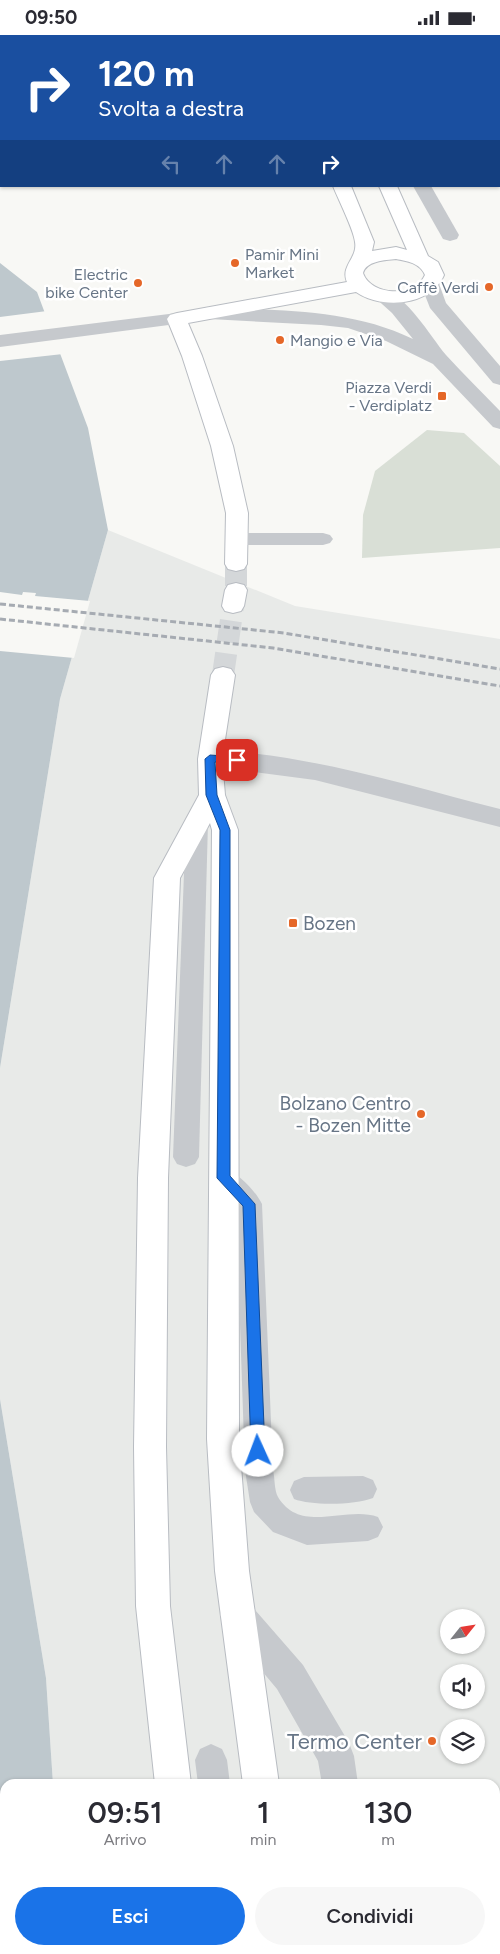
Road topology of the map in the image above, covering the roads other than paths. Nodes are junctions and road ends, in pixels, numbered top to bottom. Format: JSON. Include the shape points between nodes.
{"nodes":[{"id":1,"x":342,"y":187,"type":"edge"},
{"id":2,"x":388,"y":187,"type":"edge"},
{"id":3,"x":423,"y":187,"type":"edge"},
{"id":4,"x":450,"y":235,"type":"dead end"},
{"id":5,"x":420,"y":259,"type":"junction"},
{"id":6,"x":361,"y":261,"type":"junction"},
{"id":7,"x":360,"y":285,"type":"junction"},
{"id":8,"x":432,"y":285,"type":"junction"},
{"id":9,"x":382,"y":295,"type":"junction"},
{"id":10,"x":209,"y":313,"type":"junction"},
{"id":11,"x":177,"y":319,"type":"junction"},
{"id":12,"x":0,"y":341,"type":"edge"},
{"id":13,"x":440,"y":360,"type":"junction"},
{"id":14,"x":500,"y":379,"type":"edge"},
{"id":15,"x":500,"y":423,"type":"edge"},
{"id":16,"x":237,"y":539,"type":"junction"},
{"id":17,"x":323,"y":539,"type":"dead end"},
{"id":18,"x":236,"y":564,"type":"tunnel mouth"},
{"id":19,"x":223,"y":675,"type":"tunnel mouth"},
{"id":20,"x":210,"y":759,"type":"junction"},
{"id":21,"x":212,"y":795,"type":"junction"},
{"id":22,"x":500,"y":818,"type":"edge"},
{"id":23,"x":197,"y":823,"type":"junction"},
{"id":24,"x":186,"y":1157,"type":"dead end"},
{"id":25,"x":224,"y":1178,"type":"junction"},
{"id":26,"x":363,"y":1489,"type":"dead end"},
{"id":27,"x":304,"y":1491,"type":"dead end"},
{"id":28,"x":368,"y":1527,"type":"dead end"},
{"id":29,"x":237,"y":1615,"type":"junction"},
{"id":30,"x":172,"y":1779,"type":"edge"},
{"id":31,"x":260,"y":1779,"type":"edge"},
{"id":32,"x":339,"y":1779,"type":"edge"}],
"edges":[{"from":1,"to":6,"type":"main road","via":[[365,242]]},
{"from":2,"to":5,"type":"main road"},
{"from":3,"to":4,"type":"street"},
{"from":5,"to":6,"type":"main road","via":[[396,253],[371,256]]},
{"from":5,"to":8,"type":"main road","via":[[434,271]]},
{"from":6,"to":7,"type":"main road","via":[[355,268],[354,277]]},
{"from":7,"to":9,"type":"main road"},
{"from":7,"to":10,"type":"main road"},
{"from":8,"to":9,"type":"main road","via":[[411,295]]},
{"from":8,"to":14,"type":"street","via":[[437,304]]},
{"from":9,"to":13,"type":"street","via":[[399,309]]},
{"from":10,"to":11,"type":"main road"},
{"from":10,"to":13,"type":"street","via":[[351,323],[393,337]]},
{"from":11,"to":12,"type":"street"},
{"from":11,"to":16,"type":"main road","via":[[222,446],[237,513]]},
{"from":13,"to":15,"type":"street"},
{"from":16,"to":17,"type":"lane"},
{"from":16,"to":18,"type":"main road"},
{"from":19,"to":20,"type":"main road"},
{"from":20,"to":21,"type":"main road"},
{"from":20,"to":22,"type":"street","via":[[315,771]]},
{"from":21,"to":23,"type":"main road"},
{"from":21,"to":25,"type":"main road","via":[[225,830]]},
{"from":23,"to":24,"type":"lane"},
{"from":23,"to":30,"type":"main road","via":[[167,878],[153,1178],[150,1447],[154,1606]]},
{"from":25,"to":28,"type":"lane","via":[[249,1204],[258,1470],[264,1502],[283,1522],[307,1531]]},
{"from":25,"to":29,"type":"main road","via":[[223,1439]]},
{"from":26,"to":27,"type":"lane"},
{"from":29,"to":31,"type":"main road"},
{"from":29,"to":32,"type":"street","via":[[290,1677],[336,1756]]}]}
